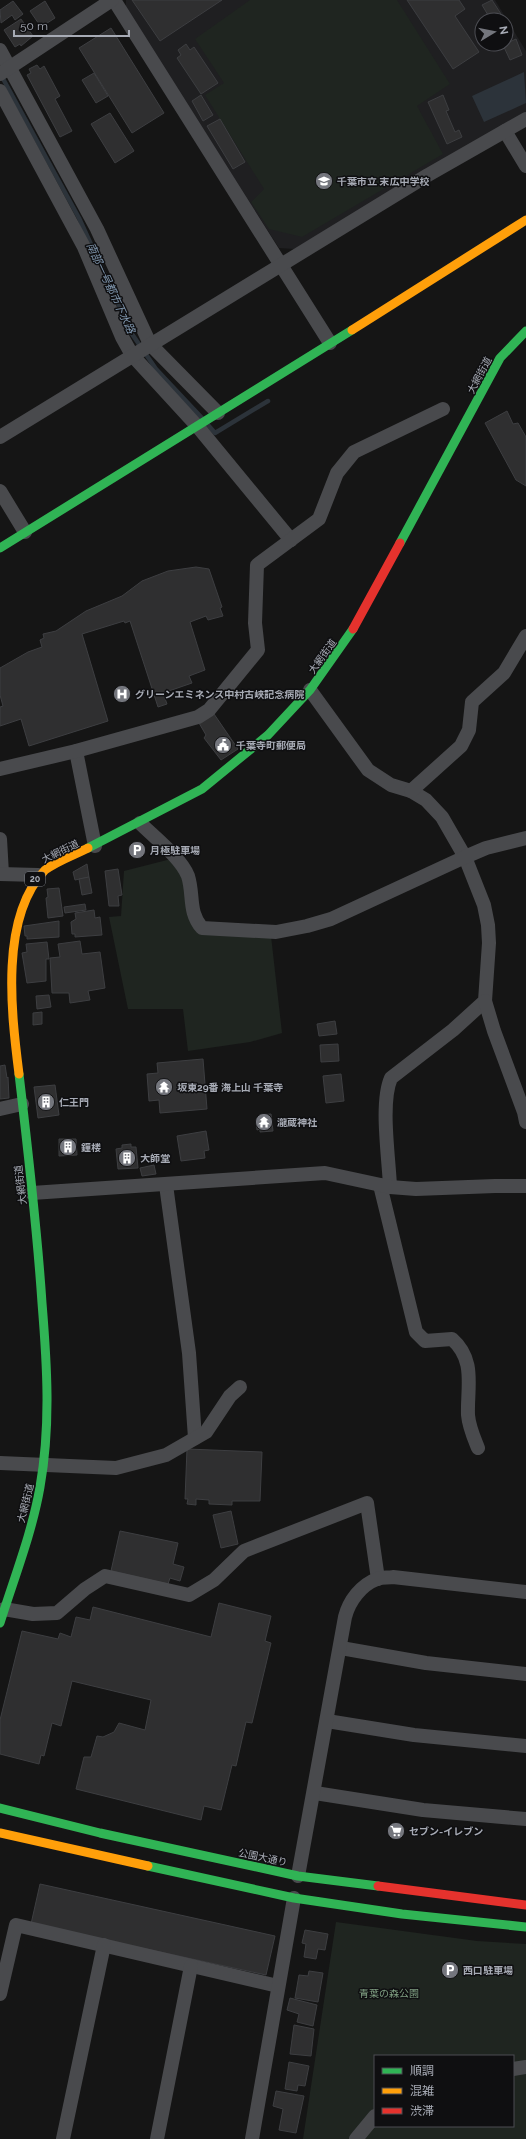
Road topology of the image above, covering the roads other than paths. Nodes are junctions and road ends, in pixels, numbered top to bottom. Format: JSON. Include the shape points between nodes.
{"nodes":[{"id":1,"x":113,"y":0,"type":"edge"},
{"id":2,"x":0,"y":50,"type":"edge"},
{"id":3,"x":5,"y":70,"type":"edge"},
{"id":4,"x":0,"y":91,"type":"edge"},
{"id":5,"x":526,"y":119,"type":"edge"},
{"id":6,"x":505,"y":131,"type":"junction"},
{"id":7,"x":526,"y":166,"type":"edge"},
{"id":8,"x":526,"y":220,"type":"edge"},
{"id":9,"x":280,"y":266,"type":"junction"},
{"id":10,"x":526,"y":331,"type":"edge"},
{"id":11,"x":330,"y":343,"type":"junction"},
{"id":12,"x":141,"y":350,"type":"junction"},
{"id":13,"x":443,"y":409,"type":"dead end"},
{"id":14,"x":215,"y":415,"type":"junction"},
{"id":15,"x":200,"y":425,"type":"junction"},
{"id":16,"x":0,"y":437,"type":"edge"},
{"id":17,"x":0,"y":491,"type":"edge"},
{"id":18,"x":25,"y":532,"type":"junction"},
{"id":19,"x":291,"y":540,"type":"junction"},
{"id":20,"x":0,"y":548,"type":"edge"},
{"id":21,"x":526,"y":636,"type":"edge"},
{"id":22,"x":310,"y":690,"type":"junction"},
{"id":23,"x":76,"y":751,"type":"junction"},
{"id":24,"x":0,"y":769,"type":"edge"},
{"id":25,"x":411,"y":791,"type":"junction"},
{"id":26,"x":140,"y":824,"type":"junction"},
{"id":27,"x":526,"y":838,"type":"edge"},
{"id":28,"x":0,"y":839,"type":"edge"},
{"id":29,"x":95,"y":846,"type":"junction"},
{"id":30,"x":465,"y":857,"type":"junction"},
{"id":31,"x":1,"y":874,"type":"edge"},
{"id":32,"x":38,"y":875,"type":"junction"},
{"id":33,"x":485,"y":1001,"type":"junction"},
{"id":34,"x":22,"y":1104,"type":"junction"},
{"id":35,"x":0,"y":1109,"type":"edge"},
{"id":36,"x":525,"y":1115,"type":"edge"},
{"id":37,"x":166,"y":1185,"type":"junction"},
{"id":38,"x":385,"y":1186,"type":"junction"},
{"id":39,"x":526,"y":1186,"type":"edge"},
{"id":40,"x":32,"y":1194,"type":"junction"},
{"id":41,"x":240,"y":1387,"type":"dead end"},
{"id":42,"x":196,"y":1438,"type":"junction"},
{"id":43,"x":478,"y":1448,"type":"dead end"},
{"id":44,"x":0,"y":1464,"type":"edge"},
{"id":45,"x":44,"y":1466,"type":"junction"},
{"id":46,"x":378,"y":1579,"type":"junction"},
{"id":47,"x":526,"y":1592,"type":"edge"},
{"id":48,"x":4,"y":1609,"type":"junction"},
{"id":49,"x":0,"y":1623,"type":"edge"},
{"id":50,"x":341,"y":1648,"type":"junction"},
{"id":51,"x":526,"y":1674,"type":"edge"},
{"id":52,"x":327,"y":1722,"type":"junction"},
{"id":53,"x":526,"y":1746,"type":"edge"},
{"id":54,"x":315,"y":1793,"type":"junction"},
{"id":55,"x":0,"y":1808,"type":"edge"},
{"id":56,"x":526,"y":1819,"type":"edge"},
{"id":57,"x":0,"y":1832,"type":"edge"},
{"id":58,"x":298,"y":1876,"type":"junction"},
{"id":59,"x":294,"y":1898,"type":"junction"},
{"id":60,"x":526,"y":1905,"type":"edge"},
{"id":61,"x":526,"y":1927,"type":"edge"},
{"id":62,"x":104,"y":1945,"type":"junction"},
{"id":63,"x":191,"y":1966,"type":"junction"},
{"id":64,"x":278,"y":1986,"type":"junction"},
{"id":65,"x":0,"y":1994,"type":"edge"},
{"id":66,"x":526,"y":2067,"type":"edge"},
{"id":67,"x":514,"y":2069,"type":"edge"},
{"id":68,"x":374,"y":2117,"type":"edge"},
{"id":69,"x":63,"y":2139,"type":"edge"},
{"id":70,"x":157,"y":2139,"type":"edge"},
{"id":71,"x":252,"y":2139,"type":"edge"},
{"id":72,"x":356,"y":2139,"type":"edge"}],
"edges":[{"from":1,"to":3,"type":"street"},
{"from":1,"to":9,"type":"street"},
{"from":2,"to":3,"type":"street"},
{"from":3,"to":12,"type":"street","via":[[97,230]]},
{"from":4,"to":12,"type":"street","via":[[84,247],[122,337]]},
{"from":5,"to":6,"type":"street"},
{"from":6,"to":7,"type":"street"},
{"from":6,"to":9,"type":"street"},
{"from":8,"to":11,"type":"street"},
{"from":9,"to":11,"type":"street"},
{"from":9,"to":12,"type":"street"},
{"from":10,"to":22,"type":"street","name":"大網街道","number":"20","via":[[500,358],[352,631]]},
{"from":11,"to":14,"type":"street"},
{"from":12,"to":14,"type":"street"},
{"from":12,"to":15,"type":"street"},
{"from":12,"to":16,"type":"street"},
{"from":13,"to":19,"type":"street","via":[[354,452],[337,473],[319,519]]},
{"from":14,"to":15,"type":"street"},
{"from":15,"to":18,"type":"street"},
{"from":15,"to":19,"type":"street"},
{"from":17,"to":18,"type":"street"},
{"from":18,"to":20,"type":"street"},
{"from":19,"to":23,"type":"street","via":[[258,565],[255,623],[258,650],[209,710],[198,717]]},
{"from":21,"to":25,"type":"street","via":[[504,673],[472,702],[469,730],[461,746]]},
{"from":22,"to":25,"type":"street","via":[[368,770],[391,785]]},
{"from":22,"to":26,"type":"street","name":"大網街道","number":"20","via":[[258,743],[202,789]]},
{"from":23,"to":24,"type":"street"},
{"from":23,"to":29,"type":"street"},
{"from":25,"to":30,"type":"street","via":[[426,800],[442,817]]},
{"from":26,"to":29,"type":"street","name":"大網街道","number":"20"},
{"from":26,"to":30,"type":"street","via":[[175,857],[188,875],[194,920],[202,928],[276,932],[307,926],[331,919]]},
{"from":27,"to":30,"type":"street","via":[[486,848]]},
{"from":28,"to":31,"type":"street"},
{"from":29,"to":32,"type":"street","name":"大網街道","number":"20"},
{"from":30,"to":33,"type":"street","via":[[484,905],[488,925]]},
{"from":31,"to":32,"type":"street"},
{"from":32,"to":34,"type":"street","name":"大網街道","number":"20","via":[[20,902],[7,945],[7,977]]},
{"from":33,"to":36,"type":"street"},
{"from":33,"to":38,"type":"street","via":[[453,1030],[391,1078],[386,1104]]},
{"from":34,"to":35,"type":"street"},
{"from":34,"to":40,"type":"street","name":"大網街道","number":"20"},
{"from":37,"to":38,"type":"street","via":[[325,1174]]},
{"from":37,"to":40,"type":"street"},
{"from":37,"to":42,"type":"street","via":[[187,1339]]},
{"from":38,"to":39,"type":"street","via":[[416,1189]]},
{"from":38,"to":43,"type":"street","via":[[416,1332],[425,1341],[452,1339],[466,1355],[469,1381],[468,1416]]},
{"from":40,"to":45,"type":"street","name":"大網街道","number":"20","via":[[40,1256],[46,1357]]},
{"from":41,"to":42,"type":"street","via":[[230,1396],[206,1432]]},
{"from":42,"to":45,"type":"street","via":[[166,1455],[116,1468]]},
{"from":44,"to":45,"type":"street"},
{"from":45,"to":48,"type":"street","name":"大網街道","number":"20","via":[[32,1524]]},
{"from":46,"to":47,"type":"street","via":[[393,1577]]},
{"from":46,"to":48,"type":"street","via":[[367,1503],[244,1551],[214,1580],[189,1595],[105,1576],[57,1613],[33,1614]]},
{"from":46,"to":50,"type":"street","via":[[356,1595],[348,1608]]},
{"from":48,"to":49,"type":"street","name":"大網街道","number":"20"},
{"from":50,"to":51,"type":"street","via":[[426,1663]]},
{"from":50,"to":52,"type":"street"},
{"from":52,"to":53,"type":"street","via":[[414,1735]]},
{"from":52,"to":54,"type":"street"},
{"from":54,"to":56,"type":"street","via":[[422,1810]]},
{"from":54,"to":58,"type":"street"},
{"from":55,"to":58,"type":"street","name":"公園大通り","via":[[100,1833]]},
{"from":57,"to":59,"type":"street"},
{"from":58,"to":60,"type":"street","name":"公園大通り"},
{"from":59,"to":61,"type":"street","via":[[410,1915]]},
{"from":59,"to":64,"type":"street"},
{"from":62,"to":63,"type":"street"},
{"from":62,"to":65,"type":"street","via":[[16,1925]]},
{"from":62,"to":69,"type":"street"},
{"from":63,"to":64,"type":"street"},
{"from":63,"to":70,"type":"street"},
{"from":64,"to":71,"type":"street"},
{"from":66,"to":67,"type":"street"},
{"from":68,"to":72,"type":"street"}]}
